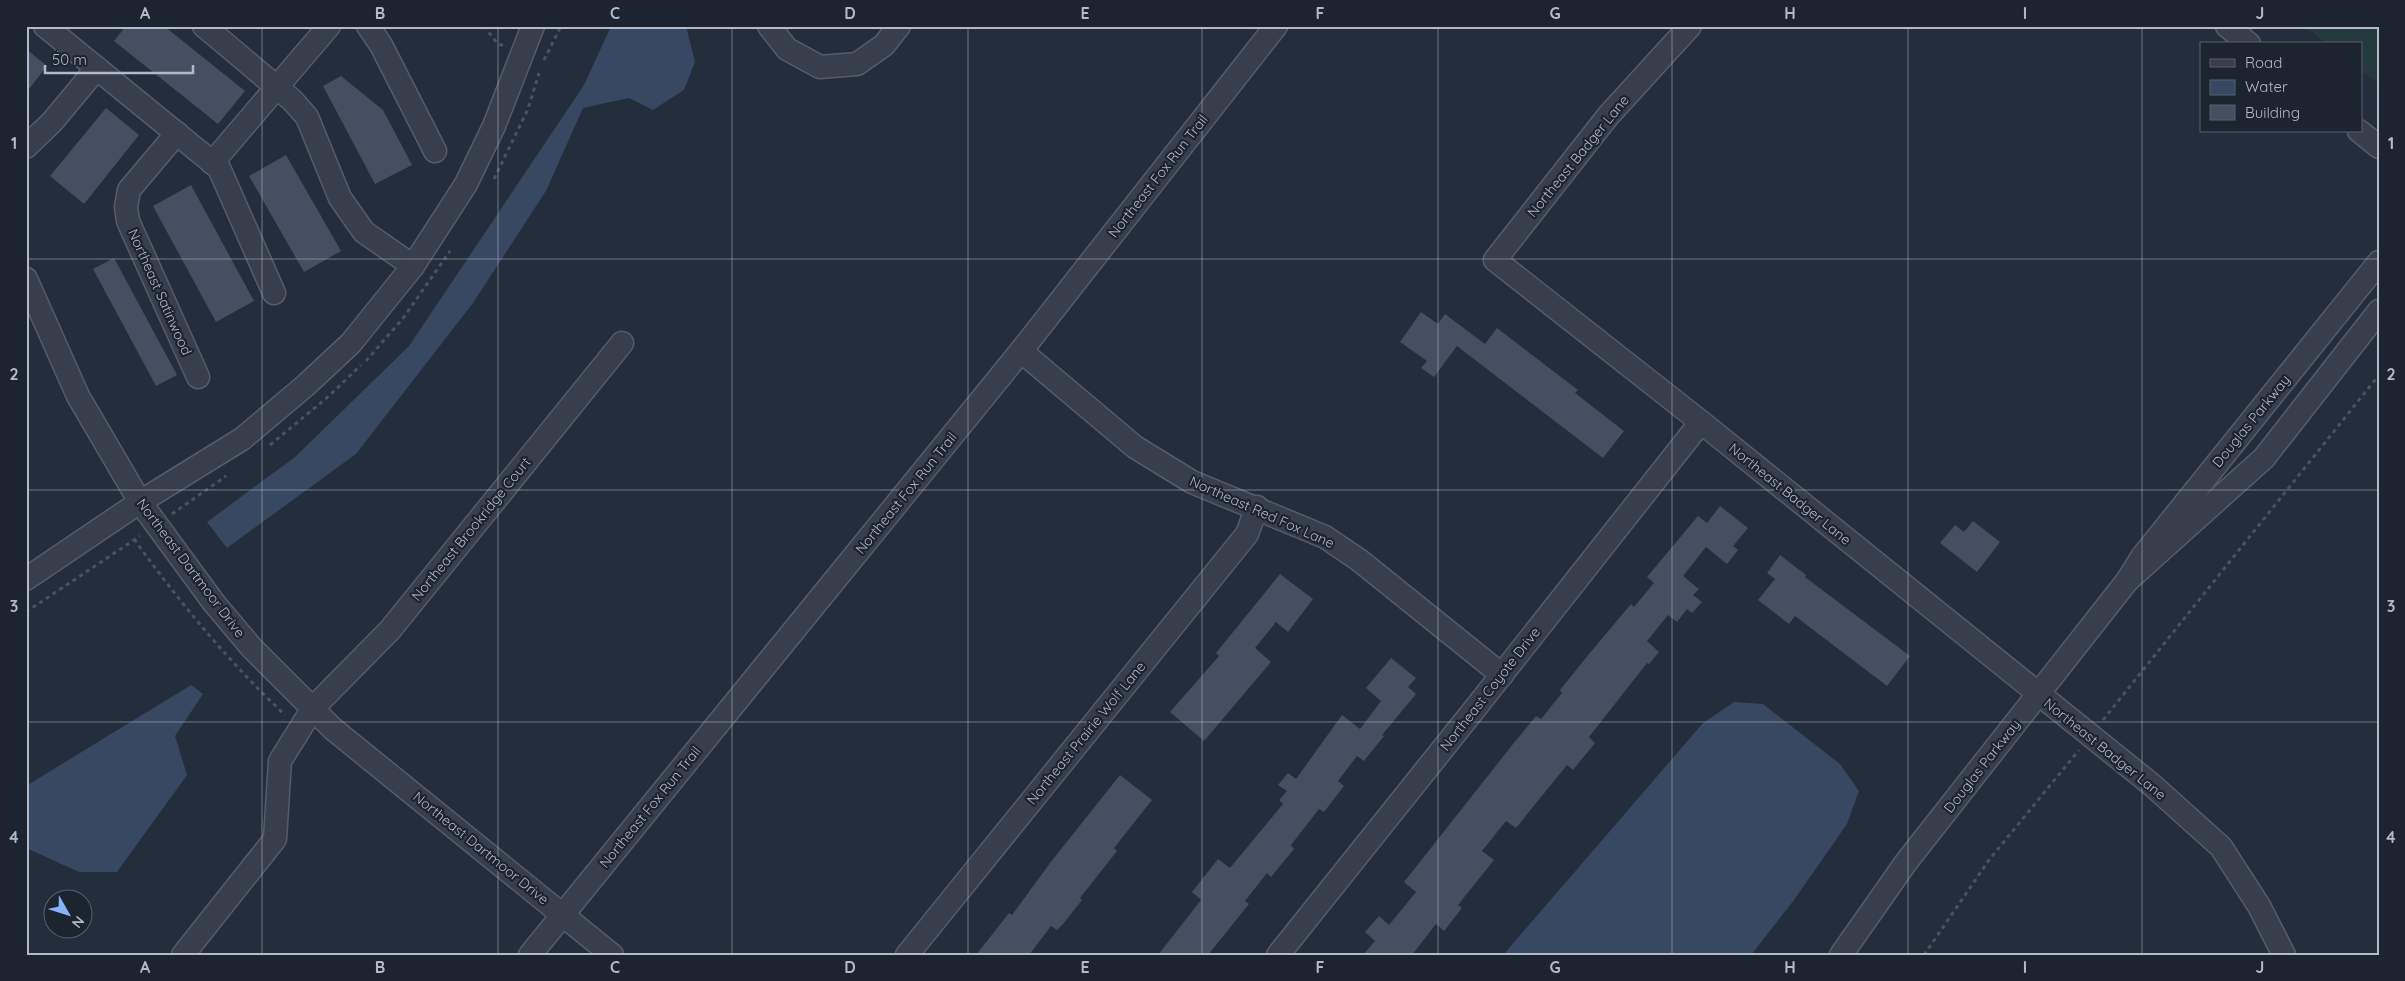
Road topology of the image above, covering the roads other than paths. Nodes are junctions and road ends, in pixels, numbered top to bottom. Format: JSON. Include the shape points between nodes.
{"nodes":[{"id":1,"x":45,"y":26,"type":"edge"},
{"id":2,"x":204,"y":26,"type":"edge"},
{"id":3,"x":329,"y":26,"type":"edge"},
{"id":4,"x":368,"y":26,"type":"edge"},
{"id":5,"x":532,"y":26,"type":"edge"},
{"id":6,"x":769,"y":26,"type":"edge"},
{"id":7,"x":899,"y":26,"type":"edge"},
{"id":8,"x":1276,"y":26,"type":"edge"},
{"id":9,"x":1690,"y":26,"type":"edge"},
{"id":10,"x":2227,"y":26,"type":"edge"},
{"id":11,"x":2247,"y":42,"type":"edge"},
{"id":12,"x":97,"y":68,"type":"junction"},
{"id":13,"x":277,"y":86,"type":"junction"},
{"id":14,"x":2360,"y":132,"type":"edge"},
{"id":15,"x":177,"y":133,"type":"junction"},
{"id":16,"x":26,"y":147,"type":"edge"},
{"id":17,"x":2379,"y":147,"type":"edge"},
{"id":18,"x":435,"y":151,"type":"dead end"},
{"id":19,"x":212,"y":163,"type":"junction"},
{"id":20,"x":2379,"y":262,"type":"edge"},
{"id":21,"x":413,"y":266,"type":"junction"},
{"id":22,"x":26,"y":279,"type":"edge"},
{"id":23,"x":274,"y":293,"type":"dead end"},
{"id":24,"x":2379,"y":311,"type":"edge"},
{"id":25,"x":622,"y":342,"type":"dead end"},
{"id":26,"x":1021,"y":351,"type":"junction"},
{"id":27,"x":198,"y":377,"type":"dead end"},
{"id":28,"x":1700,"y":422,"type":"junction"},
{"id":29,"x":140,"y":502,"type":"junction"},
{"id":30,"x":1256,"y":507,"type":"junction"},
{"id":31,"x":26,"y":579,"type":"edge"},
{"id":32,"x":2127,"y":581,"type":"junction"},
{"id":33,"x":1502,"y":674,"type":"junction"},
{"id":34,"x":2038,"y":694,"type":"junction"},
{"id":35,"x":313,"y":708,"type":"junction"},
{"id":36,"x":563,"y":915,"type":"junction"},
{"id":37,"x":183,"y":955,"type":"edge"},
{"id":38,"x":530,"y":955,"type":"edge"},
{"id":39,"x":612,"y":955,"type":"edge"},
{"id":40,"x":907,"y":955,"type":"edge"},
{"id":41,"x":1278,"y":955,"type":"edge"},
{"id":42,"x":1841,"y":955,"type":"edge"},
{"id":43,"x":2284,"y":955,"type":"edge"}],
"edges":[{"from":1,"to":12,"type":"street"},
{"from":2,"to":13,"type":"street"},
{"from":3,"to":13,"type":"street"},
{"from":4,"to":18,"type":"street"},
{"from":5,"to":21,"type":"street","via":[[494,126],[466,184]]},
{"from":6,"to":7,"type":"street","via":[[787,49],[820,66],[857,64],[884,45]]},
{"from":8,"to":26,"type":"street","name":"Northeast Fox Run Trail"},
{"from":9,"to":28,"type":"street","name":"Northeast Badger Lane","via":[[1608,116],[1495,260]]},
{"from":10,"to":11,"type":"street"},
{"from":12,"to":15,"type":"street"},
{"from":12,"to":16,"type":"street","via":[[52,122]]},
{"from":13,"to":19,"type":"street"},
{"from":13,"to":21,"type":"street","via":[[307,117],[340,198],[364,232]]},
{"from":14,"to":17,"type":"street"},
{"from":15,"to":19,"type":"street"},
{"from":15,"to":27,"type":"street","name":"Northeast Satinwood","via":[[129,190],[126,207],[128,221]]},
{"from":19,"to":23,"type":"street","via":[[219,168]]},
{"from":20,"to":32,"type":"street","name":"Douglas Parkway","via":[[2142,557]]},
{"from":21,"to":29,"type":"street","via":[[351,343],[306,386],[242,439]]},
{"from":22,"to":29,"type":"street","name":"Northeast Dartmoor Drive","via":[[78,396]]},
{"from":24,"to":32,"type":"street","name":"Douglas Parkway","via":[[2264,458]]},
{"from":25,"to":35,"type":"street","name":"Northeast Brookridge Court","via":[[390,630]]},
{"from":26,"to":30,"type":"street","name":"Northeast Red Fox Lane","via":[[1135,446],[1192,482]]},
{"from":26,"to":36,"type":"street","name":"Northeast Fox Run Trail"},
{"from":28,"to":33,"type":"street","name":"Northeast Coyote Drive"},
{"from":28,"to":34,"type":"street","name":"Northeast Badger Lane"},
{"from":29,"to":31,"type":"street"},
{"from":29,"to":35,"type":"street","name":"Northeast Dartmoor Drive","via":[[245,640]]},
{"from":30,"to":33,"type":"street","name":"Northeast Red Fox Lane","via":[[1325,537]]},
{"from":30,"to":40,"type":"street","name":"Northeast Prairie Wolf Lane","via":[[1248,534]]},
{"from":32,"to":34,"type":"street","name":"Douglas Parkway"},
{"from":33,"to":41,"type":"street","name":"Northeast Coyote Drive"},
{"from":34,"to":42,"type":"street","name":"Douglas Parkway","via":[[1907,861]]},
{"from":34,"to":43,"type":"street","name":"Northeast Badger Lane","via":[[2152,785],[2221,847],[2259,906]]},
{"from":35,"to":36,"type":"street","name":"Northeast Dartmoor Drive","via":[[333,729]]},
{"from":35,"to":37,"type":"street","name":"Northeast Brookridge Court","via":[[280,761],[275,839]]},
{"from":36,"to":38,"type":"street","name":"Northeast Fox Run Trail"},
{"from":36,"to":39,"type":"street","name":"Northeast Dartmoor Drive"}]}
